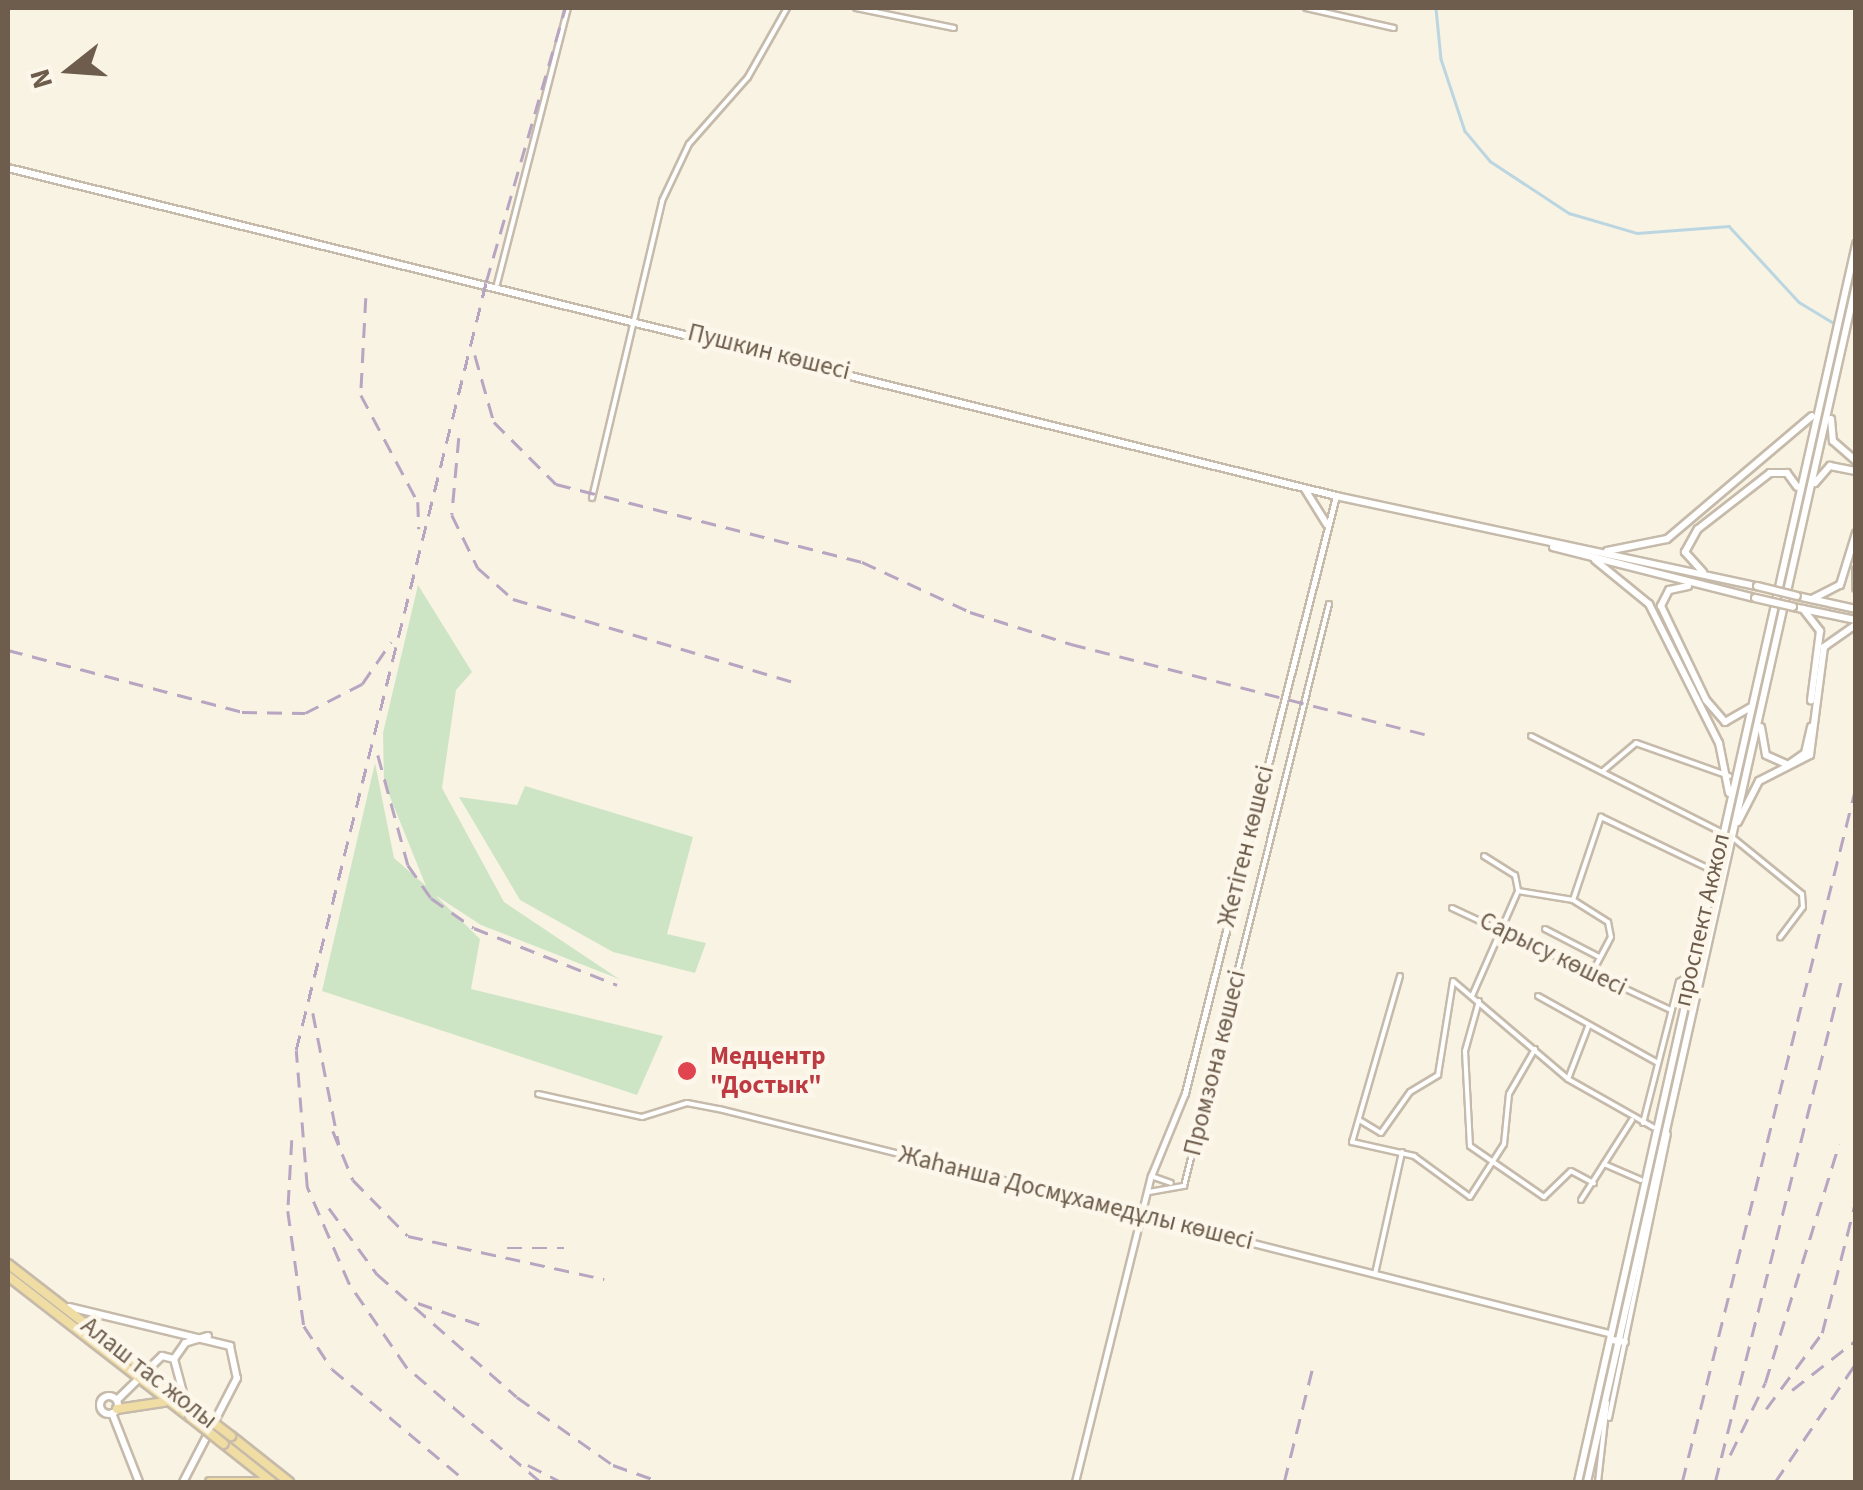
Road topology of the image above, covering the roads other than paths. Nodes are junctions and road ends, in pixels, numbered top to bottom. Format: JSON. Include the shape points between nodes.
{"nodes":[{"id":1,"x":568,"y":8,"type":"edge"},
{"id":2,"x":787,"y":8,"type":"edge"},
{"id":3,"x":856,"y":8,"type":"edge"},
{"id":4,"x":1306,"y":8,"type":"edge"},
{"id":5,"x":954,"y":28,"type":"dead end"},
{"id":6,"x":1394,"y":28,"type":"dead end"},
{"id":7,"x":8,"y":168,"type":"edge"},
{"id":8,"x":1856,"y":244,"type":"edge"},
{"id":9,"x":497,"y":284,"type":"junction"},
{"id":10,"x":1856,"y":284,"type":"edge"},
{"id":11,"x":632,"y":318,"type":"junction"},
{"id":12,"x":1819,"y":396,"type":"junction"},
{"id":13,"x":1830,"y":403,"type":"junction"},
{"id":14,"x":1856,"y":461,"type":"edge"},
{"id":15,"x":1856,"y":471,"type":"edge"},
{"id":16,"x":1301,"y":487,"type":"junction"},
{"id":17,"x":1798,"y":490,"type":"junction"},
{"id":18,"x":1811,"y":493,"type":"junction"},
{"id":19,"x":1336,"y":496,"type":"junction"},
{"id":20,"x":592,"y":498,"type":"dead end"},
{"id":21,"x":1327,"y":524,"type":"junction"},
{"id":22,"x":1856,"y":533,"type":"edge"},
{"id":23,"x":1530,"y":539,"type":"junction"},
{"id":24,"x":1599,"y":551,"type":"junction"},
{"id":25,"x":1595,"y":560,"type":"junction"},
{"id":26,"x":1856,"y":570,"type":"edge"},
{"id":27,"x":1709,"y":575,"type":"junction"},
{"id":28,"x":1699,"y":586,"type":"junction"},
{"id":29,"x":1856,"y":588,"type":"edge"},
{"id":30,"x":1812,"y":599,"type":"junction"},
{"id":31,"x":1329,"y":604,"type":"dead end"},
{"id":32,"x":1803,"y":609,"type":"junction"},
{"id":33,"x":1856,"y":609,"type":"edge"},
{"id":34,"x":1856,"y":623,"type":"edge"},
{"id":35,"x":1752,"y":705,"type":"junction"},
{"id":36,"x":1760,"y":720,"type":"junction"},
{"id":37,"x":1532,"y":736,"type":"dead end"},
{"id":38,"x":1602,"y":772,"type":"junction"},
{"id":39,"x":1729,"y":776,"type":"junction"},
{"id":40,"x":1728,"y":808,"type":"junction"},
{"id":41,"x":1734,"y":827,"type":"junction"},
{"id":42,"x":1723,"y":833,"type":"junction"},
{"id":43,"x":1732,"y":838,"type":"junction"},
{"id":44,"x":1484,"y":856,"type":"dead end"},
{"id":45,"x":1718,"y":873,"type":"junction"},
{"id":46,"x":1518,"y":891,"type":"junction"},
{"id":47,"x":1573,"y":900,"type":"junction"},
{"id":48,"x":1452,"y":908,"type":"dead end"},
{"id":49,"x":1498,"y":926,"type":"junction"},
{"id":50,"x":1545,"y":929,"type":"dead end"},
{"id":51,"x":1780,"y":937,"type":"dead end"},
{"id":52,"x":1599,"y":957,"type":"junction"},
{"id":53,"x":1400,"y":976,"type":"dead end"},
{"id":54,"x":1590,"y":976,"type":"junction"},
{"id":55,"x":1690,"y":976,"type":"junction"},
{"id":56,"x":1472,"y":996,"type":"junction"},
{"id":57,"x":1538,"y":996,"type":"dead end"},
{"id":58,"x":1479,"y":1001,"type":"junction"},
{"id":59,"x":1671,"y":1010,"type":"junction"},
{"id":60,"x":1588,"y":1027,"type":"junction"},
{"id":61,"x":1535,"y":1049,"type":"junction"},
{"id":62,"x":1658,"y":1063,"type":"junction"},
{"id":63,"x":1568,"y":1078,"type":"junction"},
{"id":64,"x":538,"y":1094,"type":"dead end"},
{"id":65,"x":1670,"y":1101,"type":"junction"},
{"id":66,"x":1633,"y":1119,"type":"junction"},
{"id":67,"x":1360,"y":1121,"type":"junction"},
{"id":68,"x":1643,"y":1124,"type":"junction"},
{"id":69,"x":1653,"y":1127,"type":"junction"},
{"id":70,"x":1381,"y":1133,"type":"junction"},
{"id":71,"x":1376,"y":1145,"type":"junction"},
{"id":72,"x":1402,"y":1152,"type":"junction"},
{"id":73,"x":1604,"y":1164,"type":"junction"},
{"id":74,"x":1493,"y":1165,"type":"junction"},
{"id":75,"x":1152,"y":1176,"type":"junction"},
{"id":76,"x":1641,"y":1180,"type":"junction"},
{"id":77,"x":1594,"y":1182,"type":"junction"},
{"id":78,"x":1175,"y":1185,"type":"junction"},
{"id":79,"x":1148,"y":1192,"type":"junction"},
{"id":80,"x":1581,"y":1200,"type":"dead end"},
{"id":81,"x":1145,"y":1216,"type":"junction"},
{"id":82,"x":8,"y":1264,"type":"edge"},
{"id":83,"x":1375,"y":1274,"type":"junction"},
{"id":84,"x":8,"y":1276,"type":"edge"},
{"id":85,"x":50,"y":1297,"type":"junction"},
{"id":86,"x":1627,"y":1330,"type":"junction"},
{"id":87,"x":1611,"y":1334,"type":"junction"},
{"id":88,"x":209,"y":1335,"type":"junction"},
{"id":89,"x":1625,"y":1342,"type":"junction"},
{"id":90,"x":174,"y":1359,"type":"junction"},
{"id":91,"x":150,"y":1372,"type":"junction"},
{"id":92,"x":142,"y":1380,"type":"junction"},
{"id":93,"x":1604,"y":1382,"type":"junction"},
{"id":94,"x":181,"y":1404,"type":"junction"},
{"id":95,"x":115,"y":1408,"type":"junction"},
{"id":96,"x":1609,"y":1418,"type":"junction"},
{"id":97,"x":227,"y":1440,"type":"junction"},
{"id":98,"x":139,"y":1482,"type":"edge"},
{"id":99,"x":183,"y":1482,"type":"edge"},
{"id":100,"x":210,"y":1482,"type":"edge"},
{"id":101,"x":268,"y":1482,"type":"edge"},
{"id":102,"x":289,"y":1482,"type":"edge"},
{"id":103,"x":1074,"y":1482,"type":"edge"},
{"id":104,"x":1578,"y":1482,"type":"edge"},
{"id":105,"x":1587,"y":1482,"type":"edge"},
{"id":106,"x":1598,"y":1482,"type":"edge"}],
"edges":[{"from":1,"to":9,"type":"street"},
{"from":2,"to":11,"type":"street","via":[[748,78],[688,144],[662,201]]},
{"from":3,"to":5,"type":"street"},
{"from":4,"to":6,"type":"street"},
{"from":7,"to":9,"type":"main road","name":"Пушкин көшесі"},
{"from":8,"to":12,"type":"main road","name":"проспект Акжол"},
{"from":9,"to":11,"type":"main road","name":"Пушкин көшесі"},
{"from":10,"to":13,"type":"main road","name":"проспект Акжол"},
{"from":11,"to":16,"type":"main road","name":"Пушкин көшесі"},
{"from":11,"to":20,"type":"street"},
{"from":12,"to":17,"type":"main road","name":"проспект Акжол"},
{"from":12,"to":24,"type":"main road","via":[[1796,438],[1666,539]]},
{"from":13,"to":14,"type":"main road","via":[[1833,441]]},
{"from":13,"to":18,"type":"main road","name":"проспект Акжол"},
{"from":15,"to":18,"type":"main road","via":[[1830,466]]},
{"from":16,"to":19,"type":"main road","name":"Пушкин көшесі"},
{"from":16,"to":21,"type":"main road"},
{"from":17,"to":27,"type":"main road","via":[[1787,473],[1770,473],[1689,536],[1687,560]]},
{"from":17,"to":35,"type":"main road","name":"проспект Акжол"},
{"from":18,"to":36,"type":"main road","name":"проспект Акжол"},
{"from":19,"to":21,"type":"street","name":"Жетіген көшесі"},
{"from":19,"to":23,"type":"main road","name":"Пушкин көшесі"},
{"from":21,"to":75,"type":"street","name":"Жетіген көшесі","via":[[1190,1078]]},
{"from":22,"to":30,"type":"main road","via":[[1843,582]]},
{"from":23,"to":24,"type":"main road"},
{"from":23,"to":25,"type":"main road"},
{"from":24,"to":27,"type":"main road"},
{"from":25,"to":28,"type":"main road"},
{"from":25,"to":39,"type":"main road","via":[[1645,597]]},
{"from":26,"to":29,"type":"main road"},
{"from":27,"to":30,"type":"main road","bridge":true},
{"from":28,"to":32,"type":"main road","bridge":true},
{"from":28,"to":35,"type":"main road","via":[[1669,590],[1662,612],[1714,714],[1732,722]]},
{"from":30,"to":33,"type":"main road"},
{"from":31,"to":78,"type":"street","name":"Промзона көшесі","via":[[1188,1174],[1184,1186]]},
{"from":32,"to":34,"type":"main road"},
{"from":32,"to":36,"type":"main road","via":[[1820,630],[1802,757],[1772,761]]},
{"from":34,"to":41,"type":"main road","via":[[1824,647],[1810,755],[1759,781]]},
{"from":35,"to":40,"type":"main road","name":"проспект Акжол"},
{"from":36,"to":41,"type":"main road","name":"проспект Акжол"},
{"from":37,"to":38,"type":"street"},
{"from":38,"to":39,"type":"street","via":[[1636,743]]},
{"from":38,"to":42,"type":"street"},
{"from":39,"to":40,"type":"main road"},
{"from":40,"to":42,"type":"main road","name":"проспект Акжол"},
{"from":41,"to":43,"type":"main road","name":"проспект Акжол"},
{"from":42,"to":45,"type":"main road","name":"проспект Акжол"},
{"from":43,"to":45,"type":"main road","name":"проспект Акжол"},
{"from":43,"to":51,"type":"street","via":[[1802,894],[1803,908]]},
{"from":44,"to":46,"type":"street","via":[[1515,875]]},
{"from":45,"to":47,"type":"street","via":[[1601,816]]},
{"from":45,"to":55,"type":"main road","name":"проспект Акжол"},
{"from":45,"to":65,"type":"main road","name":"проспект Акжол"},
{"from":46,"to":47,"type":"street"},
{"from":46,"to":49,"type":"street"},
{"from":47,"to":52,"type":"street","via":[[1608,922]]},
{"from":48,"to":49,"type":"street","name":"Сарысу көшесі"},
{"from":49,"to":54,"type":"street","name":"Сарысу көшесі"},
{"from":49,"to":56,"type":"street"},
{"from":50,"to":52,"type":"street"},
{"from":52,"to":54,"type":"street"},
{"from":53,"to":67,"type":"street"},
{"from":54,"to":59,"type":"street","name":"Сарысу көшесі"},
{"from":55,"to":59,"type":"street"},
{"from":55,"to":69,"type":"main road","name":"проспект Акжол"},
{"from":56,"to":58,"type":"street"},
{"from":56,"to":70,"type":"street","via":[[1454,980],[1438,1074],[1410,1092]]},
{"from":57,"to":60,"type":"street"},
{"from":58,"to":61,"type":"street"},
{"from":58,"to":74,"type":"street","via":[[1465,1051],[1470,1146]]},
{"from":59,"to":62,"type":"street"},
{"from":60,"to":62,"type":"street"},
{"from":60,"to":63,"type":"street"},
{"from":61,"to":63,"type":"street"},
{"from":61,"to":74,"type":"street","via":[[1511,1088]]},
{"from":62,"to":68,"type":"street"},
{"from":63,"to":66,"type":"street"},
{"from":64,"to":81,"type":"street","name":"Жаһанша Досмұхамедұлы көшесі","via":[[642,1117],[686,1103],[719,1109]]},
{"from":65,"to":86,"type":"street"},
{"from":65,"to":87,"type":"main road","name":"проспект Акжол"},
{"from":66,"to":68,"type":"street"},
{"from":66,"to":73,"type":"street"},
{"from":67,"to":70,"type":"street"},
{"from":67,"to":71,"type":"street","via":[[1352,1142]]},
{"from":68,"to":69,"type":"street"},
{"from":69,"to":76,"type":"main road","name":"проспект Акжол"},
{"from":70,"to":71,"type":"street"},
{"from":71,"to":72,"type":"street"},
{"from":72,"to":74,"type":"street","via":[[1466,1196]]},
{"from":72,"to":83,"type":"street"},
{"from":73,"to":76,"type":"street"},
{"from":73,"to":77,"type":"street"},
{"from":74,"to":77,"type":"street","via":[[1544,1197],[1571,1171]]},
{"from":75,"to":78,"type":"street"},
{"from":75,"to":79,"type":"street","name":"Жетіген көшесі"},
{"from":76,"to":87,"type":"main road","name":"проспект Акжол"},
{"from":77,"to":80,"type":"street"},
{"from":78,"to":79,"type":"street"},
{"from":79,"to":81,"type":"street","name":"Жетіген көшесі"},
{"from":81,"to":83,"type":"street","name":"Жаһанша Досмұхамедұлы көшесі"},
{"from":81,"to":103,"type":"street","name":"Жетіген көшесі"},
{"from":82,"to":85,"type":"main road","name":"Алаш тас жолы"},
{"from":83,"to":87,"type":"street","name":"Жаһанша Досмұхамедұлы көшесі"},
{"from":84,"to":92,"type":"main road","name":"Алаш тас жолы"},
{"from":85,"to":88,"type":"main road","via":[[102,1321]]},
{"from":85,"to":91,"type":"main road","name":"Алаш тас жолы"},
{"from":86,"to":87,"type":"main road"},
{"from":86,"to":89,"type":"street"},
{"from":87,"to":89,"type":"main road"},
{"from":87,"to":93,"type":"main road","name":"проспект Акжол"},
{"from":87,"to":104,"type":"main road","name":"проспект Акжол"},
{"from":88,"to":90,"type":"main road","via":[[185,1343]]},
{"from":88,"to":99,"type":"main road","via":[[230,1346],[237,1378]]},
{"from":89,"to":96,"type":"street"},
{"from":90,"to":91,"type":"main road","via":[[162,1356]]},
{"from":90,"to":94,"type":"main road"},
{"from":91,"to":92,"type":"main road"},
{"from":91,"to":94,"type":"main road","name":"Алаш тас жолы"},
{"from":92,"to":94,"type":"main road","name":"Алаш тас жолы"},
{"from":92,"to":95,"type":"main road"},
{"from":93,"to":96,"type":"street"},
{"from":93,"to":105,"type":"main road","name":"проспект Акжол"},
{"from":94,"to":95,"type":"main road","via":[[148,1398]]},
{"from":94,"to":97,"type":"main road","name":"Алаш тас жолы","bridge":true},
{"from":95,"to":98,"type":"main road"},
{"from":96,"to":106,"type":"street"},
{"from":97,"to":101,"type":"main road","name":"Алаш тас жолы"},
{"from":97,"to":102,"type":"main road","name":"Алаш тас жолы"},
{"from":100,"to":101,"type":"main road"}]}
